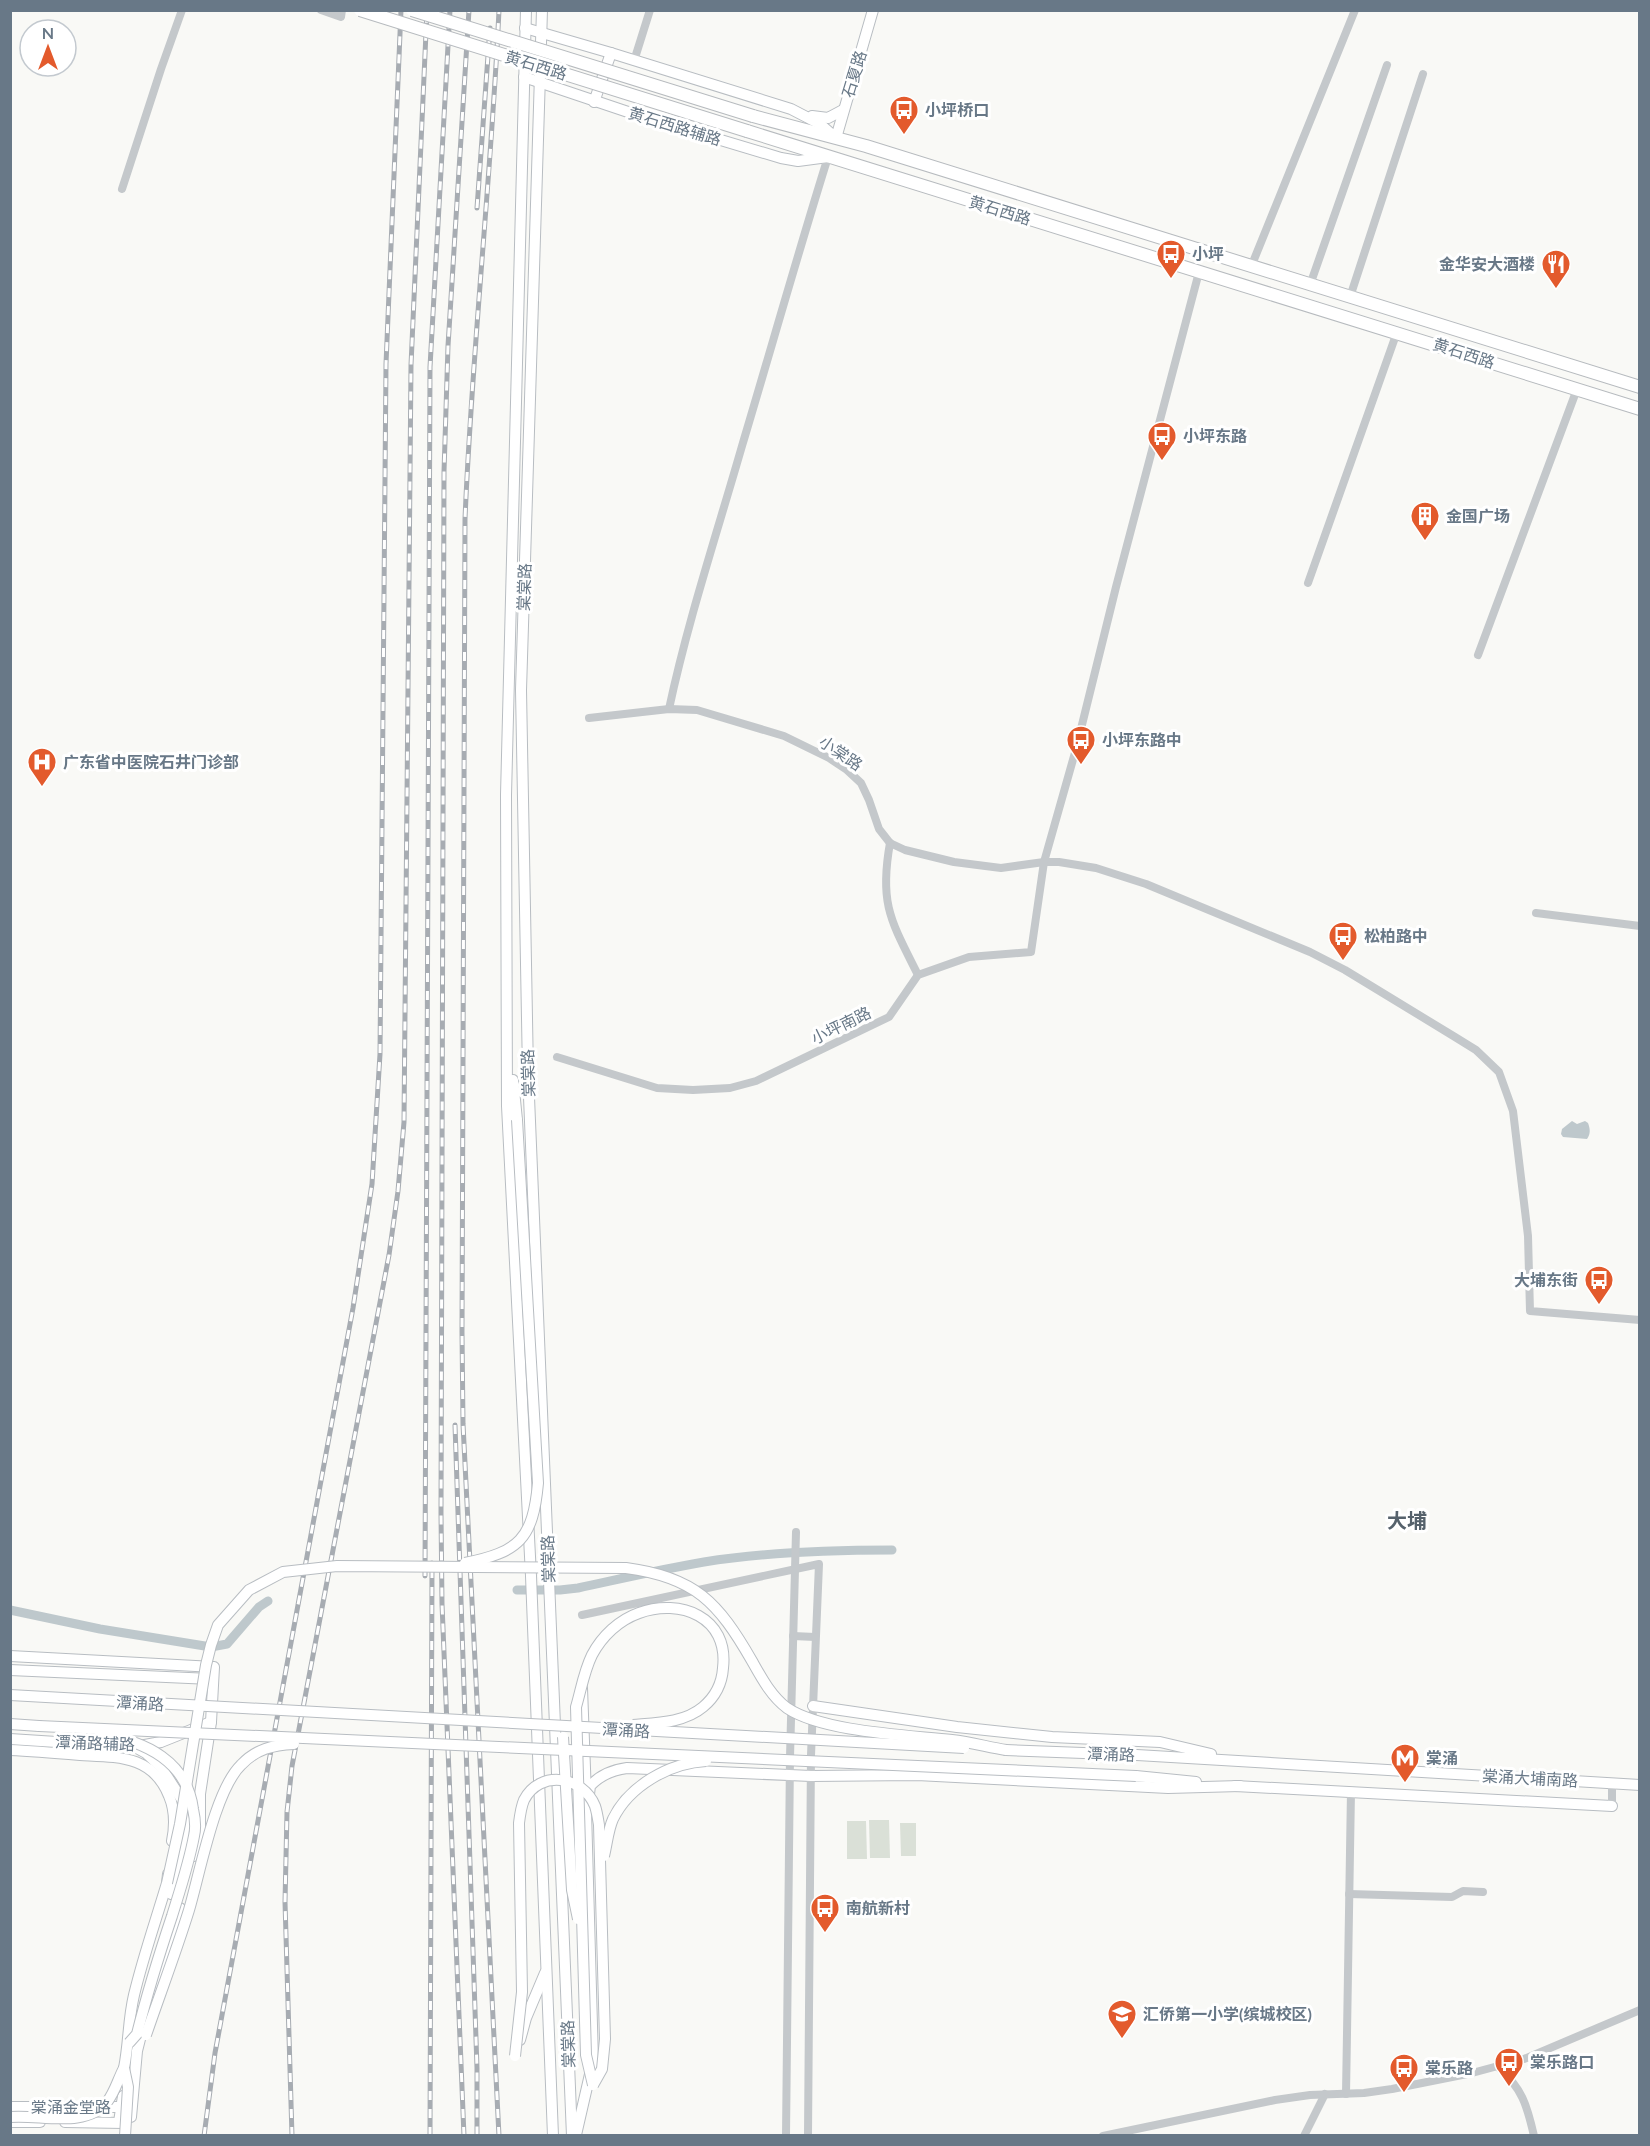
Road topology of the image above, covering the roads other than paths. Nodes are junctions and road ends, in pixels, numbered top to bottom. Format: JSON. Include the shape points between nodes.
{"nodes":[{"id":1,"x":182,"y":10,"type":"edge"},
{"id":2,"x":321,"y":10,"type":"edge"},
{"id":3,"x":342,"y":10,"type":"edge"},
{"id":4,"x":360,"y":10,"type":"edge"},
{"id":5,"x":412,"y":10,"type":"edge"},
{"id":6,"x":526,"y":10,"type":"edge"},
{"id":7,"x":542,"y":10,"type":"edge"},
{"id":8,"x":650,"y":10,"type":"edge"},
{"id":9,"x":873,"y":10,"type":"edge"},
{"id":10,"x":1355,"y":10,"type":"edge"},
{"id":11,"x":525,"y":28,"type":"junction"},
{"id":12,"x":541,"y":33,"type":"junction"},
{"id":13,"x":611,"y":53,"type":"junction"},
{"id":14,"x":634,"y":61,"type":"junction"},
{"id":15,"x":1387,"y":65,"type":"dead end"},
{"id":16,"x":1423,"y":74,"type":"dead end"},
{"id":17,"x":524,"y":77,"type":"junction"},
{"id":18,"x":539,"y":82,"type":"junction"},
{"id":19,"x":594,"y":102,"type":"junction"},
{"id":20,"x":843,"y":110,"type":"junction"},
{"id":21,"x":804,"y":115,"type":"junction"},
{"id":22,"x":836,"y":138,"type":"junction"},
{"id":23,"x":828,"y":157,"type":"junction"},
{"id":24,"x":122,"y":189,"type":"dead end"},
{"id":25,"x":1251,"y":267,"type":"junction"},
{"id":26,"x":1199,"y":272,"type":"junction"},
{"id":27,"x":1310,"y":285,"type":"junction"},
{"id":28,"x":1350,"y":297,"type":"junction"},
{"id":29,"x":1397,"y":332,"type":"junction"},
{"id":30,"x":1640,"y":387,"type":"edge"},
{"id":31,"x":1576,"y":389,"type":"junction"},
{"id":32,"x":1640,"y":409,"type":"edge"},
{"id":33,"x":1308,"y":583,"type":"dead end"},
{"id":34,"x":1478,"y":655,"type":"dead end"},
{"id":35,"x":669,"y":710,"type":"junction"},
{"id":36,"x":588,"y":718,"type":"dead end"},
{"id":37,"x":890,"y":843,"type":"junction"},
{"id":38,"x":1044,"y":862,"type":"junction"},
{"id":39,"x":1536,"y":914,"type":"dead end"},
{"id":40,"x":1640,"y":926,"type":"edge"},
{"id":41,"x":918,"y":975,"type":"junction"},
{"id":42,"x":506,"y":1026,"type":"junction"},
{"id":43,"x":557,"y":1057,"type":"dead end"},
{"id":44,"x":1640,"y":1320,"type":"edge"},
{"id":45,"x":796,"y":1532,"type":"dead end"},
{"id":46,"x":438,"y":1566,"type":"junction"},
{"id":47,"x":795,"y":1570,"type":"junction"},
{"id":48,"x":582,"y":1615,"type":"dead end"},
{"id":49,"x":793,"y":1636,"type":"junction"},
{"id":50,"x":815,"y":1637,"type":"junction"},
{"id":51,"x":10,"y":1656,"type":"edge"},
{"id":52,"x":10,"y":1670,"type":"edge"},
{"id":53,"x":213,"y":1679,"type":"junction"},
{"id":54,"x":582,"y":1683,"type":"junction"},
{"id":55,"x":10,"y":1695,"type":"edge"},
{"id":56,"x":554,"y":1705,"type":"junction"},
{"id":57,"x":813,"y":1706,"type":"junction"},
{"id":58,"x":211,"y":1722,"type":"junction"},
{"id":59,"x":10,"y":1724,"type":"edge"},
{"id":60,"x":39,"y":1726,"type":"junction"},
{"id":61,"x":591,"y":1728,"type":"junction"},
{"id":62,"x":10,"y":1739,"type":"edge"},
{"id":63,"x":341,"y":1741,"type":"junction"},
{"id":64,"x":134,"y":1746,"type":"junction"},
{"id":65,"x":10,"y":1750,"type":"edge"},
{"id":66,"x":1006,"y":1750,"type":"junction"},
{"id":67,"x":754,"y":1758,"type":"junction"},
{"id":68,"x":1241,"y":1761,"type":"junction"},
{"id":69,"x":790,"y":1775,"type":"junction"},
{"id":70,"x":811,"y":1776,"type":"junction"},
{"id":71,"x":1612,"y":1783,"type":"junction"},
{"id":72,"x":1640,"y":1785,"type":"edge"},
{"id":73,"x":1240,"y":1786,"type":"junction"},
{"id":74,"x":1351,"y":1791,"type":"junction"},
{"id":75,"x":1612,"y":1806,"type":"joint"},
{"id":76,"x":586,"y":1818,"type":"junction"},
{"id":77,"x":601,"y":1871,"type":"junction"},
{"id":78,"x":167,"y":1883,"type":"junction"},
{"id":79,"x":1483,"y":1892,"type":"dead end"},
{"id":80,"x":1349,"y":1894,"type":"junction"},
{"id":81,"x":582,"y":1934,"type":"junction"},
{"id":82,"x":546,"y":1970,"type":"junction"},
{"id":83,"x":1640,"y":2010,"type":"edge"},
{"id":84,"x":129,"y":2043,"type":"junction"},
{"id":85,"x":1498,"y":2067,"type":"junction"},
{"id":86,"x":124,"y":2068,"type":"junction"},
{"id":87,"x":135,"y":2076,"type":"junction"},
{"id":88,"x":593,"y":2085,"type":"junction"},
{"id":89,"x":1325,"y":2094,"type":"junction"},
{"id":90,"x":1346,"y":2094,"type":"junction"},
{"id":91,"x":10,"y":2107,"type":"edge"},
{"id":92,"x":127,"y":2108,"type":"junction"},
{"id":93,"x":10,"y":2117,"type":"edge"},
{"id":94,"x":10,"y":2122,"type":"edge"},
{"id":95,"x":125,"y":2123,"type":"junction"},
{"id":96,"x":125,"y":2136,"type":"edge"},
{"id":97,"x":129,"y":2136,"type":"edge"},
{"id":98,"x":553,"y":2136,"type":"edge"},
{"id":99,"x":574,"y":2136,"type":"edge"},
{"id":100,"x":582,"y":2136,"type":"edge"},
{"id":101,"x":786,"y":2136,"type":"edge"},
{"id":102,"x":808,"y":2136,"type":"edge"},
{"id":103,"x":1103,"y":2136,"type":"edge"},
{"id":104,"x":1304,"y":2136,"type":"edge"},
{"id":105,"x":1534,"y":2136,"type":"edge"}],
"edges":[{"from":1,"to":24,"type":"street"},
{"from":2,"to":3,"type":"street","via":[[340,17]]},
{"from":4,"to":23,"type":"main road","name":"黄石西路","bridge":true},
{"from":5,"to":22,"type":"main road","name":"黄石西路","bridge":true},
{"from":6,"to":11,"type":"main road","name":"棠棠路"},
{"from":7,"to":12,"type":"main road","name":"棠棠路"},
{"from":8,"to":14,"type":"street"},
{"from":9,"to":20,"type":"main road","name":"石夏路"},
{"from":10,"to":25,"type":"street"},
{"from":11,"to":12,"type":"main road"},
{"from":11,"to":17,"type":"main road","name":"棠棠路"},
{"from":12,"to":13,"type":"main road"},
{"from":12,"to":18,"type":"main road","name":"棠棠路"},
{"from":13,"to":14,"type":"main road"},
{"from":13,"to":19,"type":"main road"},
{"from":14,"to":21,"type":"main road"},
{"from":15,"to":27,"type":"street"},
{"from":16,"to":28,"type":"street"},
{"from":17,"to":18,"type":"main road","name":"黄石西路辅路"},
{"from":17,"to":42,"type":"main road","name":"棠棠路","via":[[506,795]]},
{"from":18,"to":19,"type":"main road","name":"黄石西路辅路"},
{"from":18,"to":56,"type":"main road","name":"棠棠路","via":[[521,690],[528,1072]]},
{"from":19,"to":23,"type":"main road","name":"黄石西路辅路","via":[[781,158],[798,161]]},
{"from":20,"to":21,"type":"main road","via":[[828,118]]},
{"from":20,"to":22,"type":"main road","name":"石夏路"},
{"from":21,"to":22,"type":"main road"},
{"from":22,"to":25,"type":"main road","name":"黄石西路"},
{"from":23,"to":26,"type":"main road","name":"黄石西路"},
{"from":23,"to":35,"type":"street","via":[[723,508]]},
{"from":25,"to":27,"type":"main road","name":"黄石西路"},
{"from":26,"to":29,"type":"main road","name":"黄石西路"},
{"from":26,"to":38,"type":"street"},
{"from":27,"to":28,"type":"main road","name":"黄石西路"},
{"from":28,"to":30,"type":"main road","name":"黄石西路"},
{"from":29,"to":31,"type":"main road","name":"黄石西路"},
{"from":29,"to":33,"type":"street"},
{"from":31,"to":32,"type":"main road","name":"黄石西路"},
{"from":31,"to":34,"type":"street"},
{"from":35,"to":36,"type":"street","name":"小棠路"},
{"from":35,"to":37,"type":"street","name":"小棠路","via":[[697,710],[765,729],[829,758],[861,783],[879,829]]},
{"from":37,"to":38,"type":"street","via":[[954,862],[1001,867]]},
{"from":37,"to":41,"type":"street","via":[[885,895],[890,917]]},
{"from":38,"to":41,"type":"street","via":[[1031,952],[969,957]]},
{"from":38,"to":44,"type":"street","via":[[1080,865],[1137,881],[1310,952],[1435,1024],[1489,1061],[1499,1072],[1513,1112],[1528,1236],[1530,1311]]},
{"from":39,"to":40,"type":"street"},
{"from":41,"to":43,"type":"street","name":"小坪南路","via":[[889,1017],[756,1081],[730,1088],[657,1088]]},
{"from":42,"to":46,"type":"main road","bridge":true,"via":[[517,1120],[536,1501],[527,1529],[514,1546],[491,1557]]},
{"from":42,"to":82,"type":"main road","name":"棠棠路"},
{"from":45,"to":47,"type":"street"},
{"from":46,"to":66,"type":"main road","bridge":true,"via":[[626,1568],[678,1580],[716,1607],[773,1695],[804,1718]]},
{"from":46,"to":78,"type":"main road","bridge":true,"via":[[298,1569],[266,1580],[236,1603],[218,1625],[206,1665]]},
{"from":47,"to":48,"type":"street"},
{"from":47,"to":49,"type":"street"},
{"from":47,"to":50,"type":"street","via":[[819,1564]]},
{"from":49,"to":50,"type":"street"},
{"from":49,"to":69,"type":"street"},
{"from":50,"to":57,"type":"street"},
{"from":51,"to":53,"type":"main road","via":[[214,1667]]},
{"from":52,"to":53,"type":"main road"},
{"from":53,"to":58,"type":"main road"},
{"from":54,"to":61,"type":"main road","bridge":true,"via":[[603,1638],[628,1617],[648,1610],[670,1607],[698,1614],[721,1642],[722,1676],[716,1692],[702,1707],[672,1721]]},
{"from":54,"to":76,"type":"main road"},
{"from":54,"to":81,"type":"main road","bridge":true,"via":[[576,1707]]},
{"from":55,"to":61,"type":"main road","name":"潭涌路","bridge":true},
{"from":56,"to":81,"type":"main road","bridge":true,"via":[[563,1737],[572,1890]]},
{"from":56,"to":99,"type":"main road","name":"棠棠路"},
{"from":57,"to":68,"type":"main road","via":[[1040,1736],[1160,1742]]},
{"from":57,"to":70,"type":"street"},
{"from":58,"to":64,"type":"main road","name":"潭涌路辅路","via":[[161,1742]]},
{"from":58,"to":87,"type":"main road","via":[[200,1794],[200,1834],[141,2035]]},
{"from":59,"to":60,"type":"main road","name":"潭涌路"},
{"from":60,"to":63,"type":"main road","name":"潭涌路","bridge":true},
{"from":60,"to":84,"type":"main road","bridge":true,"via":[[113,1736],[157,1751],[183,1778],[192,1798],[194,1835],[187,1866],[137,2034]]},
{"from":61,"to":66,"type":"main road","name":"潭涌路","bridge":true},
{"from":62,"to":64,"type":"main road","name":"潭涌路辅路"},
{"from":63,"to":67,"type":"main road","name":"潭涌路","bridge":true},
{"from":63,"to":87,"type":"main road","bridge":true,"via":[[265,1748],[240,1765],[230,1778]]},
{"from":64,"to":92,"type":"main road","via":[[161,1767],[173,1784],[186,1806],[188,1830],[135,2023],[124,2084]]},
{"from":65,"to":78,"type":"main road","bridge":true,"via":[[117,1757],[148,1768],[163,1781],[173,1806]]},
{"from":66,"to":68,"type":"main road","name":"潭涌路"},
{"from":67,"to":73,"type":"main road","name":"潭涌路","bridge":true,"via":[[1136,1776]]},
{"from":67,"to":77,"type":"main road","bridge":true,"via":[[699,1761],[681,1766],[632,1792],[612,1822]]},
{"from":68,"to":71,"type":"main road","name":"棠涌大埔南路"},
{"from":69,"to":70,"type":"main road"},
{"from":69,"to":76,"type":"main road","via":[[614,1770],[590,1786]]},
{"from":69,"to":101,"type":"street"},
{"from":70,"to":73,"type":"main road","via":[[917,1775],[1168,1788]]},
{"from":70,"to":102,"type":"street"},
{"from":71,"to":72,"type":"main road","name":"棠涌大埔南路"},
{"from":71,"to":75,"type":"street"},
{"from":73,"to":74,"type":"main road","name":"棠涌大埔南路"},
{"from":74,"to":75,"type":"main road","name":"棠涌大埔南路"},
{"from":74,"to":80,"type":"street"},
{"from":76,"to":99,"type":"main road","via":[[593,2061]]},
{"from":77,"to":82,"type":"main road","bridge":true,"via":[[599,1825],[595,1806],[586,1793],[566,1780],[544,1782],[532,1790],[525,1798],[519,1823],[522,1992],[515,2056]]},
{"from":77,"to":88,"type":"main road","bridge":true,"via":[[605,2039],[602,2069]]},
{"from":78,"to":84,"type":"main road","via":[[134,1993]]},
{"from":79,"to":80,"type":"street","via":[[1463,1891],[1452,1897]]},
{"from":80,"to":90,"type":"street"},
{"from":81,"to":88,"type":"main road","bridge":true,"via":[[586,2055]]},
{"from":82,"to":98,"type":"main road","name":"棠棠路"},
{"from":83,"to":85,"type":"street"},
{"from":84,"to":86,"type":"main road"},
{"from":85,"to":90,"type":"street","via":[[1413,2086]]},
{"from":85,"to":105,"type":"street","via":[[1524,2098]]},
{"from":86,"to":93,"type":"main road","bridge":true,"via":[[100,2110],[72,2117]]},
{"from":86,"to":96,"type":"main road","bridge":true,"via":[[128,2087]]},
{"from":87,"to":92,"type":"main road"},
{"from":88,"to":100,"type":"main road"},
{"from":89,"to":90,"type":"street"},
{"from":89,"to":103,"type":"street","via":[[1264,2102]]},
{"from":89,"to":104,"type":"street"},
{"from":91,"to":92,"type":"main road","name":"棠涌金堂路"},
{"from":92,"to":95,"type":"main road"},
{"from":94,"to":95,"type":"main road","name":"棠涌金堂路"},
{"from":95,"to":97,"type":"main road"}]}
